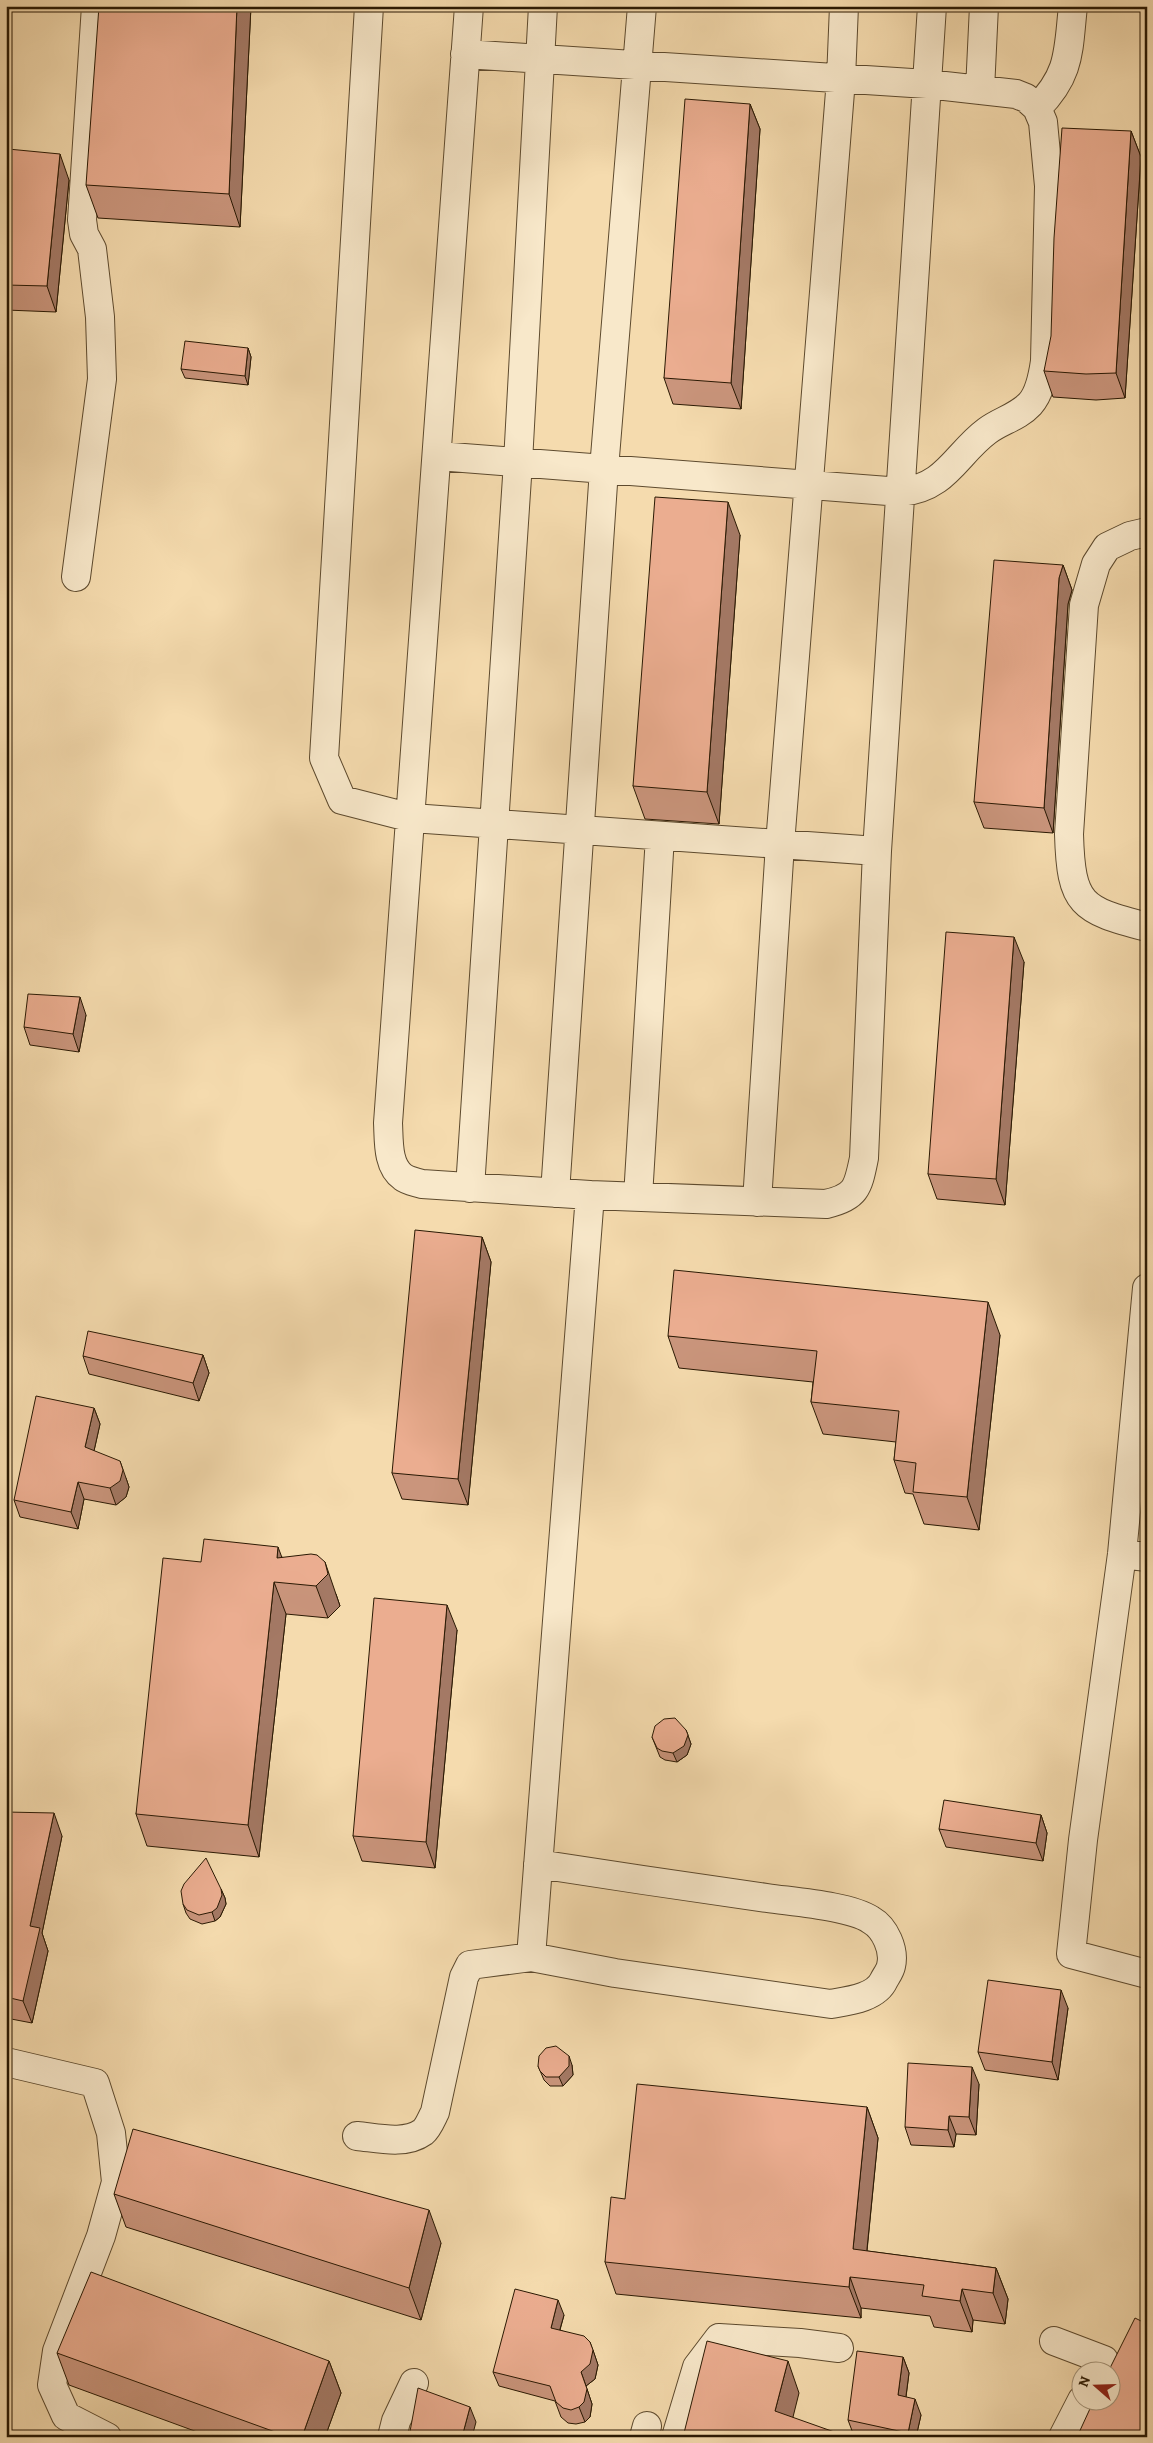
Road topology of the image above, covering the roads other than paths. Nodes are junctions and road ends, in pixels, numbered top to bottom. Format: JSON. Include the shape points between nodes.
{"nodes":[{"id":1,"x":96,"y":6,"type":"edge"},
{"id":2,"x":368,"y":6,"type":"edge"},
{"id":3,"x":469,"y":6,"type":"edge"},
{"id":4,"x":543,"y":6,"type":"edge"},
{"id":5,"x":642,"y":6,"type":"edge"},
{"id":6,"x":844,"y":6,"type":"edge"},
{"id":7,"x":932,"y":6,"type":"edge"},
{"id":8,"x":984,"y":6,"type":"edge"},
{"id":9,"x":1073,"y":6,"type":"edge"},
{"id":10,"x":465,"y":54,"type":"junction"},
{"id":11,"x":539,"y":59,"type":"junction"},
{"id":12,"x":636,"y":65,"type":"junction"},
{"id":13,"x":841,"y":79,"type":"junction"},
{"id":14,"x":927,"y":84,"type":"junction"},
{"id":15,"x":980,"y":90,"type":"junction"},
{"id":16,"x":1037,"y":108,"type":"junction"},
{"id":17,"x":438,"y":456,"type":"junction"},
{"id":18,"x":518,"y":462,"type":"junction"},
{"id":19,"x":604,"y":469,"type":"junction"},
{"id":20,"x":810,"y":485,"type":"junction"},
{"id":21,"x":901,"y":492,"type":"junction"},
{"id":22,"x":1147,"y":532,"type":"edge"},
{"id":23,"x":76,"y":577,"type":"dead end"},
{"id":24,"x":412,"y":818,"type":"junction"},
{"id":25,"x":493,"y":824,"type":"junction"},
{"id":26,"x":579,"y":830,"type":"junction"},
{"id":27,"x":660,"y":836,"type":"junction"},
{"id":28,"x":780,"y":844,"type":"junction"},
{"id":29,"x":877,"y":851,"type":"junction"},
{"id":30,"x":1147,"y":927,"type":"edge"},
{"id":31,"x":470,"y":1188,"type":"junction"},
{"id":32,"x":556,"y":1193,"type":"junction"},
{"id":33,"x":590,"y":1195,"type":"junction"},
{"id":34,"x":638,"y":1197,"type":"junction"},
{"id":35,"x":757,"y":1202,"type":"junction"},
{"id":36,"x":1147,"y":1288,"type":"edge"},
{"id":37,"x":1134,"y":1556,"type":"edge"},
{"id":38,"x":538,"y":1864,"type":"junction"},
{"id":39,"x":531,"y":1957,"type":"junction"},
{"id":40,"x":1147,"y":1974,"type":"edge"},
{"id":41,"x":6,"y":2062,"type":"edge"},
{"id":42,"x":358,"y":2136,"type":"dead end"},
{"id":43,"x":1054,"y":2341,"type":"dead end"},
{"id":44,"x":839,"y":2348,"type":"dead end"},
{"id":45,"x":1104,"y":2360,"type":"edge"},
{"id":46,"x":414,"y":2382,"type":"dead end"},
{"id":47,"x":1077,"y":2410,"type":"edge"},
{"id":48,"x":107,"y":2437,"type":"edge"},
{"id":49,"x":392,"y":2437,"type":"edge"},
{"id":50,"x":676,"y":2437,"type":"edge"},
{"id":51,"x":1063,"y":2437,"type":"edge"}],
"edges":[{"from":1,"to":23,"type":"street","via":[[82,220],[84,234],[92,249],[100,317],[102,379]]},
{"from":2,"to":24,"type":"street","via":[[324,758],[342,800]]},
{"from":3,"to":10,"type":"street"},
{"from":4,"to":11,"type":"street"},
{"from":5,"to":12,"type":"street"},
{"from":6,"to":13,"type":"street"},
{"from":7,"to":14,"type":"street"},
{"from":8,"to":15,"type":"street"},
{"from":9,"to":16,"type":"street","via":[[1064,71]]},
{"from":10,"to":11,"type":"street"},
{"from":10,"to":17,"type":"street"},
{"from":11,"to":12,"type":"street"},
{"from":11,"to":18,"type":"street"},
{"from":12,"to":13,"type":"street"},
{"from":12,"to":19,"type":"street"},
{"from":13,"to":14,"type":"street"},
{"from":13,"to":20,"type":"street"},
{"from":14,"to":15,"type":"street"},
{"from":14,"to":21,"type":"street"},
{"from":15,"to":16,"type":"street","via":[[1016,94]]},
{"from":16,"to":21,"type":"street","via":[[1043,122],[1049,186],[1042,382],[1030,404],[987,431],[943,475],[916,490]]},
{"from":17,"to":18,"type":"street"},
{"from":17,"to":24,"type":"street"},
{"from":18,"to":19,"type":"street"},
{"from":18,"to":25,"type":"street"},
{"from":19,"to":20,"type":"street"},
{"from":19,"to":26,"type":"street"},
{"from":20,"to":21,"type":"street"},
{"from":20,"to":28,"type":"street"},
{"from":21,"to":29,"type":"street"},
{"from":22,"to":30,"type":"street","via":[[1107,547],[1096,564],[1084,605],[1069,834],[1070,864],[1084,903],[1103,916]]},
{"from":24,"to":25,"type":"street"},
{"from":24,"to":31,"type":"street","via":[[388,1123],[389,1150],[395,1168],[403,1178],[422,1184]]},
{"from":25,"to":26,"type":"street"},
{"from":25,"to":31,"type":"street"},
{"from":26,"to":27,"type":"street"},
{"from":26,"to":32,"type":"street"},
{"from":27,"to":28,"type":"street"},
{"from":27,"to":34,"type":"street"},
{"from":28,"to":29,"type":"street"},
{"from":28,"to":35,"type":"street"},
{"from":29,"to":35,"type":"street","via":[[864,1158],[857,1187],[844,1200],[826,1204]]},
{"from":31,"to":32,"type":"street"},
{"from":32,"to":33,"type":"street"},
{"from":33,"to":34,"type":"street"},
{"from":33,"to":38,"type":"street"},
{"from":34,"to":35,"type":"street"},
{"from":36,"to":37,"type":"street"},
{"from":37,"to":40,"type":"street","via":[[1083,1840],[1071,1954]]},
{"from":38,"to":39,"type":"street"},
{"from":38,"to":39,"type":"street","via":[[856,1913],[872,1920],[883,1932],[891,1948],[891,1966],[883,1984],[875,1991],[831,2004],[615,1973]]},
{"from":39,"to":42,"type":"street","via":[[470,1965],[464,1977],[435,2112],[424,2131],[409,2139]]},
{"from":41,"to":48,"type":"street","via":[[96,2083],[111,2133],[116,2182],[102,2236],[57,2351],[52,2385],[66,2416]]},
{"from":43,"to":45,"type":"street"},
{"from":44,"to":50,"type":"street","via":[[719,2338],[697,2367]]},
{"from":46,"to":49,"type":"street"},
{"from":47,"to":51,"type":"street"}]}
